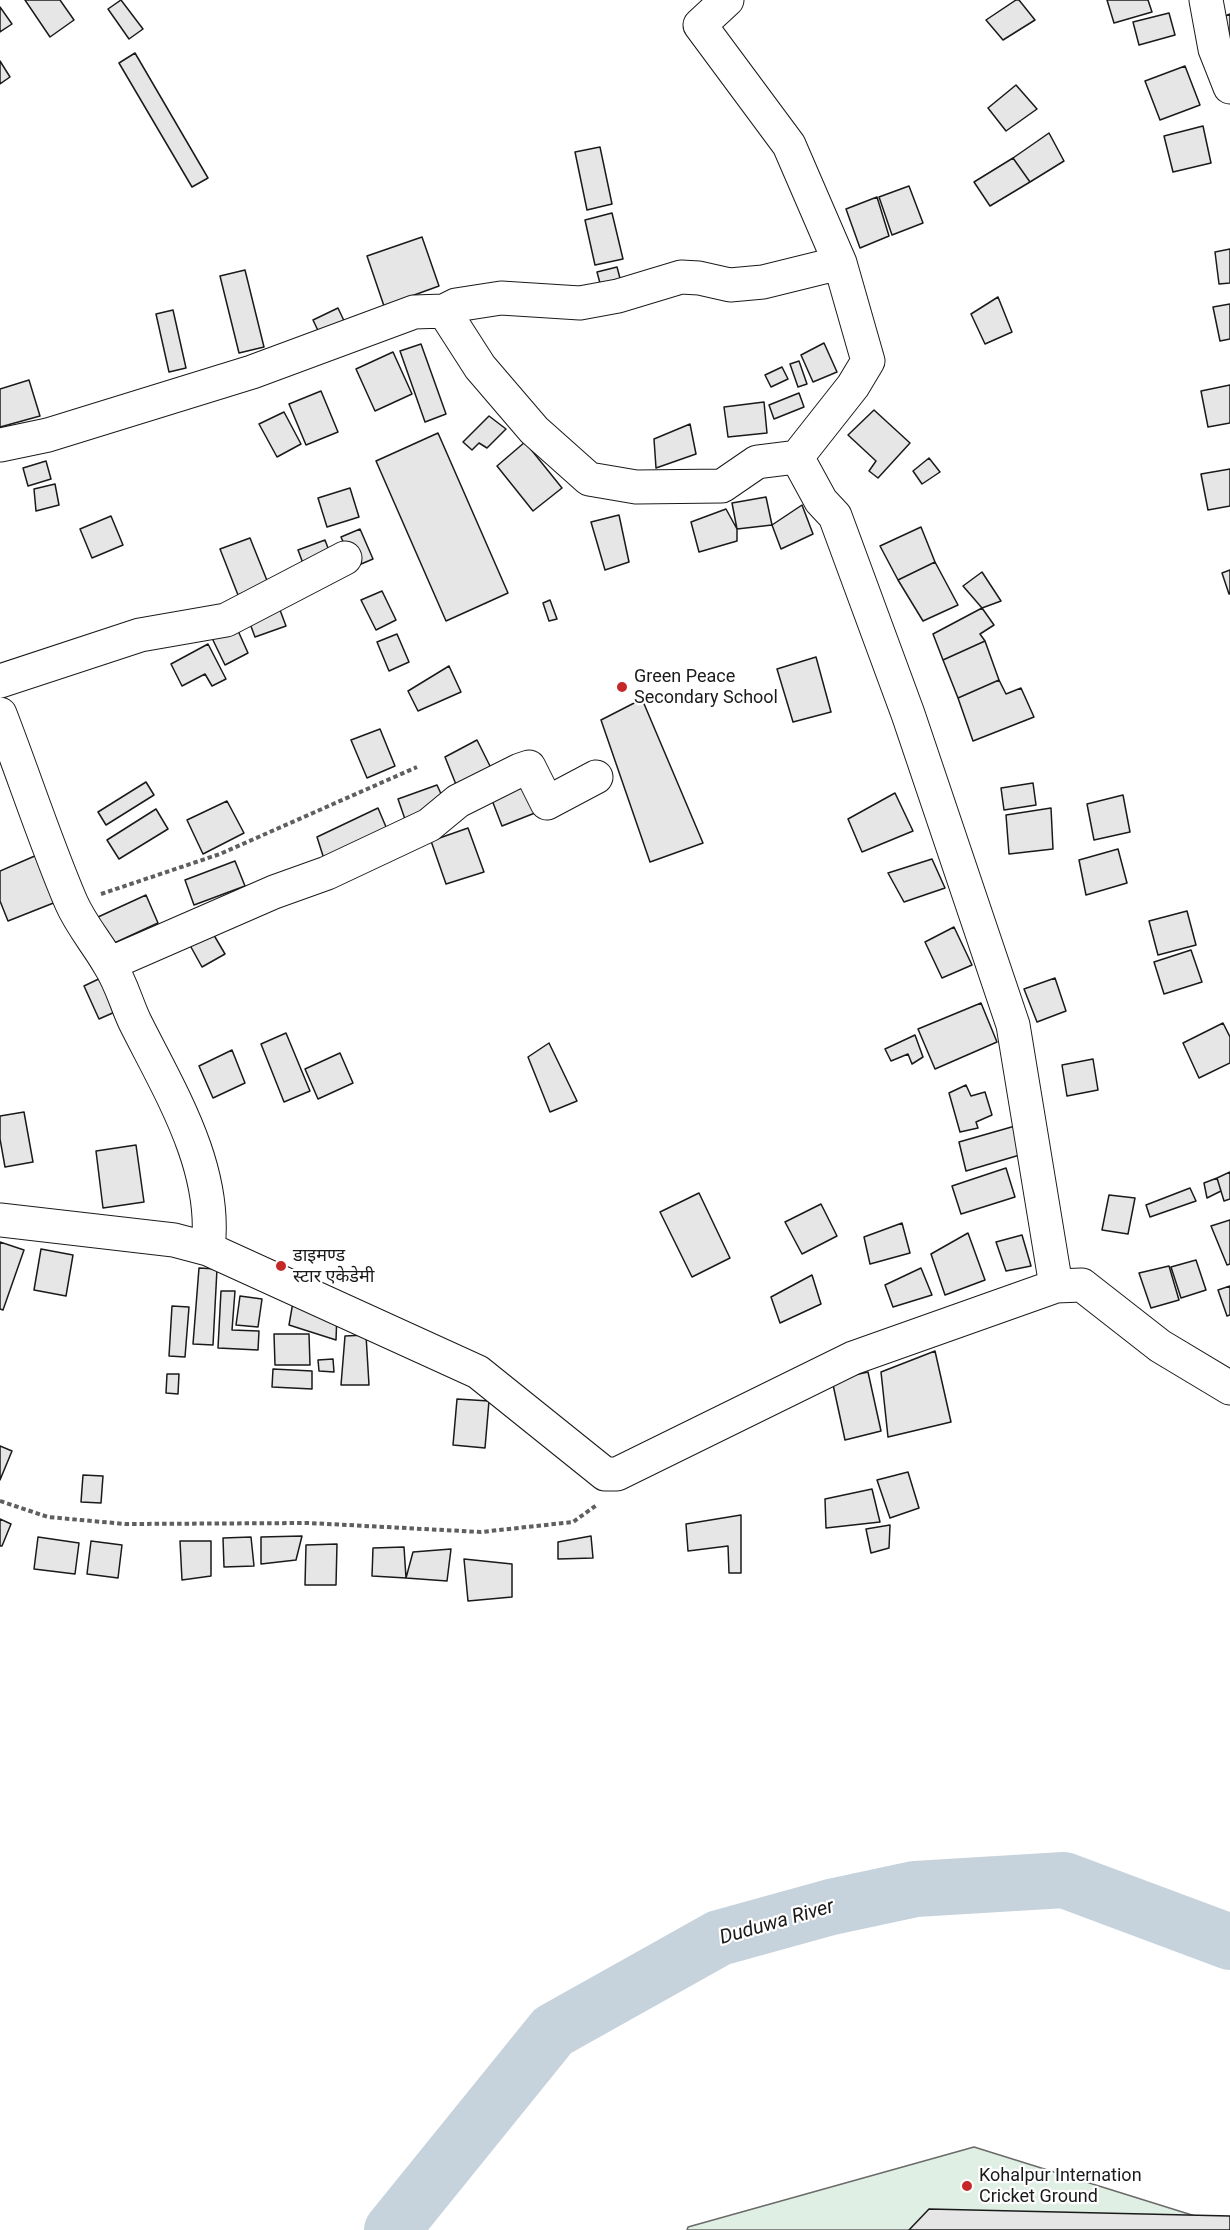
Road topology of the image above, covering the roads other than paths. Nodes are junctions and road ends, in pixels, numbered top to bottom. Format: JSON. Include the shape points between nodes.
{"nodes":[{"id":1,"x":727,"y":0,"type":"edge"},
{"id":2,"x":1206,"y":0,"type":"edge"},
{"id":3,"x":1230,"y":87,"type":"edge"},
{"id":4,"x":840,"y":263,"type":"junction"},
{"id":5,"x":444,"y":311,"type":"junction"},
{"id":6,"x":0,"y":445,"type":"edge"},
{"id":7,"x":797,"y":457,"type":"junction"},
{"id":8,"x":345,"y":558,"type":"dead end"},
{"id":9,"x":0,"y":681,"type":"edge"},
{"id":10,"x":0,"y":714,"type":"edge"},
{"id":11,"x":596,"y":777,"type":"dead end"},
{"id":12,"x":109,"y":964,"type":"junction"},
{"id":13,"x":0,"y":1220,"type":"edge"},
{"id":14,"x":208,"y":1249,"type":"junction"},
{"id":15,"x":1056,"y":1286,"type":"junction"},
{"id":16,"x":1230,"y":1388,"type":"edge"}],
"edges":[{"from":1,"to":4,"type":"street","via":[[700,25],[789,144]]},
{"from":2,"to":3,"type":"street","via":[[1215,49]]},
{"from":4,"to":5,"type":"street","via":[[763,282],[730,285],[681,277],[580,303],[501,298],[456,305]]},
{"from":4,"to":7,"type":"street","via":[[868,361]]},
{"from":5,"to":6,"type":"street","via":[[414,312],[252,372],[48,435]]},
{"from":5,"to":7,"type":"street","via":[[480,368],[526,421],[589,479],[636,488],[722,486],[757,462]]},
{"from":7,"to":15,"type":"street","via":[[821,501],[835,516],[908,714],[1013,1025]]},
{"from":8,"to":9,"type":"street","via":[[226,620],[140,635]]},
{"from":10,"to":12,"type":"street","via":[[72,903]]},
{"from":11,"to":12,"type":"street","via":[[547,803],[529,767],[520,770],[458,801],[429,825],[327,873]]},
{"from":12,"to":14,"type":"street","via":[[172,1090],[208,1193]]},
{"from":13,"to":14,"type":"street","via":[[174,1240]]},
{"from":14,"to":15,"type":"street","via":[[478,1372],[605,1474],[617,1474],[853,1358]]},
{"from":15,"to":16,"type":"street","via":[[1082,1285],[1160,1346]]}]}
